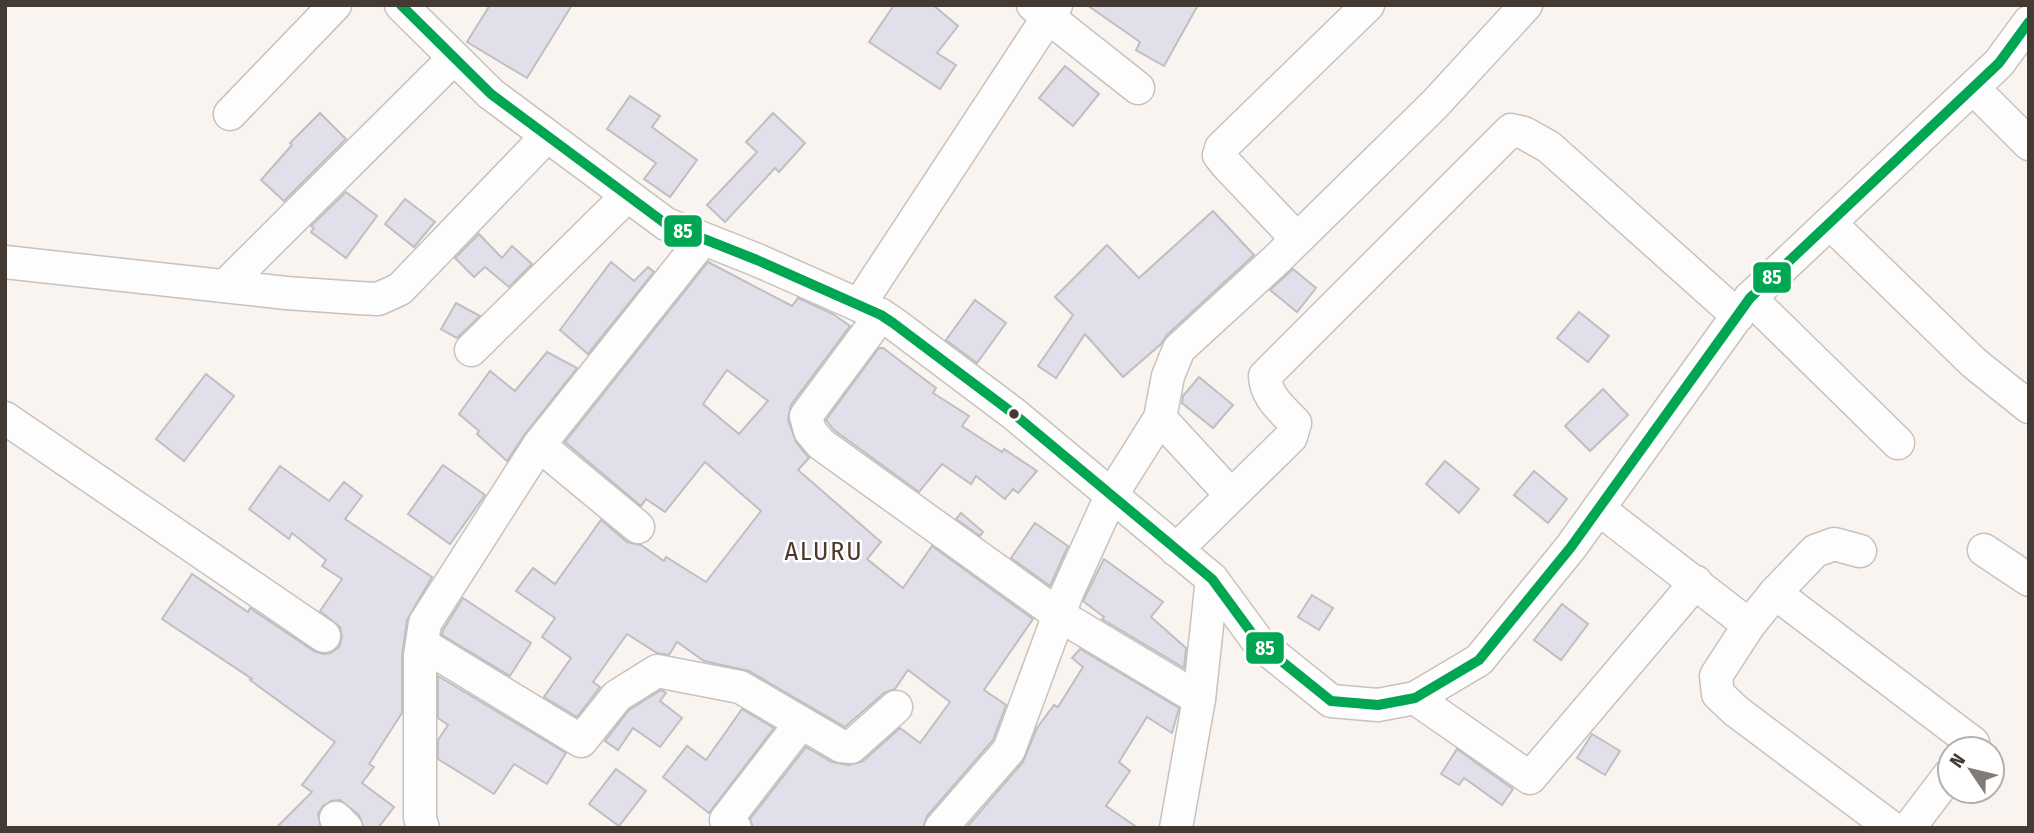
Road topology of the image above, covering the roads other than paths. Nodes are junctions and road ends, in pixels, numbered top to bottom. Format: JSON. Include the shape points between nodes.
{"nodes":[{"id":1,"x":335,"y":5,"type":"edge"},
{"id":2,"x":401,"y":5,"type":"edge"},
{"id":3,"x":1368,"y":5,"type":"edge"},
{"id":4,"x":1526,"y":5,"type":"edge"},
{"id":5,"x":1045,"y":9,"type":"edge"},
{"id":6,"x":2029,"y":22,"type":"edge"},
{"id":7,"x":454,"y":58,"type":"junction"},
{"id":8,"x":1138,"y":88,"type":"dead end"},
{"id":9,"x":1973,"y":88,"type":"junction"},
{"id":10,"x":230,"y":114,"type":"dead end"},
{"id":11,"x":547,"y":136,"type":"junction"},
{"id":12,"x":2029,"y":144,"type":"edge"},
{"id":13,"x":627,"y":196,"type":"junction"},
{"id":14,"x":1830,"y":223,"type":"junction"},
{"id":15,"x":703,"y":239,"type":"junction"},
{"id":16,"x":1297,"y":239,"type":"junction"},
{"id":17,"x":5,"y":262,"type":"edge"},
{"id":18,"x":225,"y":286,"type":"junction"},
{"id":19,"x":1744,"y":307,"type":"junction"},
{"id":20,"x":870,"y":310,"type":"junction"},
{"id":21,"x":471,"y":350,"type":"dead end"},
{"id":22,"x":2029,"y":407,"type":"edge"},
{"id":23,"x":5,"y":418,"type":"edge"},
{"id":24,"x":1160,"y":418,"type":"junction"},
{"id":25,"x":1898,"y":443,"type":"dead end"},
{"id":26,"x":539,"y":445,"type":"junction"},
{"id":27,"x":1231,"y":495,"type":"junction"},
{"id":28,"x":1111,"y":496,"type":"junction"},
{"id":29,"x":1599,"y":509,"type":"junction"},
{"id":30,"x":638,"y":527,"type":"dead end"},
{"id":31,"x":1176,"y":550,"type":"junction"},
{"id":32,"x":1984,"y":550,"type":"dead end"},
{"id":33,"x":1860,"y":551,"type":"dead end"},
{"id":34,"x":1212,"y":579,"type":"junction"},
{"id":35,"x":2029,"y":580,"type":"edge"},
{"id":36,"x":1696,"y":582,"type":"junction"},
{"id":37,"x":1774,"y":593,"type":"junction"},
{"id":38,"x":1059,"y":615,"type":"junction"},
{"id":39,"x":1749,"y":625,"type":"junction"},
{"id":40,"x":324,"y":636,"type":"dead end"},
{"id":41,"x":422,"y":644,"type":"junction"},
{"id":42,"x":1415,"y":698,"type":"junction"},
{"id":43,"x":1199,"y":699,"type":"junction"},
{"id":44,"x":896,"y":707,"type":"dead end"},
{"id":45,"x":802,"y":723,"type":"junction"},
{"id":46,"x":1962,"y":735,"type":"edge"},
{"id":47,"x":1936,"y":792,"type":"edge"},
{"id":48,"x":423,"y":828,"type":"edge"},
{"id":49,"x":735,"y":828,"type":"edge"},
{"id":50,"x":941,"y":828,"type":"edge"},
{"id":51,"x":1176,"y":828,"type":"edge"},
{"id":52,"x":1892,"y":828,"type":"edge"},
{"id":53,"x":1909,"y":828,"type":"edge"}],
"edges":[{"from":1,"to":10,"type":"street"},
{"from":2,"to":7,"type":"street"},
{"from":3,"to":16,"type":"street","via":[[1221,148],[1219,155],[1226,164]]},
{"from":4,"to":16,"type":"street","via":[[1435,104]]},
{"from":5,"to":8,"type":"street"},
{"from":5,"to":20,"type":"street"},
{"from":6,"to":9,"type":"street","via":[[1999,63]]},
{"from":7,"to":11,"type":"street","via":[[491,94]]},
{"from":7,"to":18,"type":"street"},
{"from":9,"to":12,"type":"street"},
{"from":9,"to":14,"type":"street"},
{"from":11,"to":13,"type":"street"},
{"from":11,"to":18,"type":"street","via":[[400,289],[378,299]]},
{"from":13,"to":15,"type":"street","via":[[666,224]]},
{"from":13,"to":21,"type":"street"},
{"from":14,"to":19,"type":"street"},
{"from":14,"to":22,"type":"street","via":[[1974,363]]},
{"from":15,"to":20,"type":"street"},
{"from":15,"to":26,"type":"street"},
{"from":16,"to":24,"type":"street","via":[[1179,349]]},
{"from":17,"to":18,"type":"street"},
{"from":19,"to":25,"type":"street"},
{"from":19,"to":27,"type":"street","via":[[1549,147],[1511,130],[1265,376],[1266,389],[1296,423],[1291,437]]},
{"from":19,"to":29,"type":"street"},
{"from":20,"to":28,"type":"street","via":[[1014,414]]},
{"from":20,"to":38,"type":"street","via":[[806,416],[810,431],[821,444]]},
{"from":23,"to":40,"type":"street"},
{"from":24,"to":27,"type":"street"},
{"from":24,"to":28,"type":"street"},
{"from":26,"to":30,"type":"street"},
{"from":26,"to":41,"type":"street","via":[[425,623]]},
{"from":27,"to":31,"type":"street"},
{"from":28,"to":31,"type":"street"},
{"from":28,"to":38,"type":"street"},
{"from":29,"to":36,"type":"street"},
{"from":29,"to":42,"type":"street","via":[[1479,660]]},
{"from":31,"to":34,"type":"street"},
{"from":32,"to":35,"type":"street"},
{"from":33,"to":37,"type":"street","via":[[1834,544],[1815,551]]},
{"from":34,"to":42,"type":"street","via":[[1259,643],[1331,701],[1378,705]]},
{"from":34,"to":43,"type":"street"},
{"from":36,"to":39,"type":"street"},
{"from":36,"to":42,"type":"street","via":[[1530,778]]},
{"from":37,"to":39,"type":"street"},
{"from":37,"to":46,"type":"street"},
{"from":38,"to":43,"type":"street"},
{"from":38,"to":50,"type":"street","via":[[1009,750]]},
{"from":39,"to":52,"type":"street","via":[[1716,676],[1718,694]]},
{"from":41,"to":45,"type":"street","via":[[581,741],[617,696],[657,671],[740,687]]},
{"from":41,"to":48,"type":"street"},
{"from":43,"to":51,"type":"street"},
{"from":44,"to":45,"type":"street","via":[[851,747],[841,746]]},
{"from":45,"to":49,"type":"street","via":[[726,820]]},
{"from":47,"to":53,"type":"street"}]}
